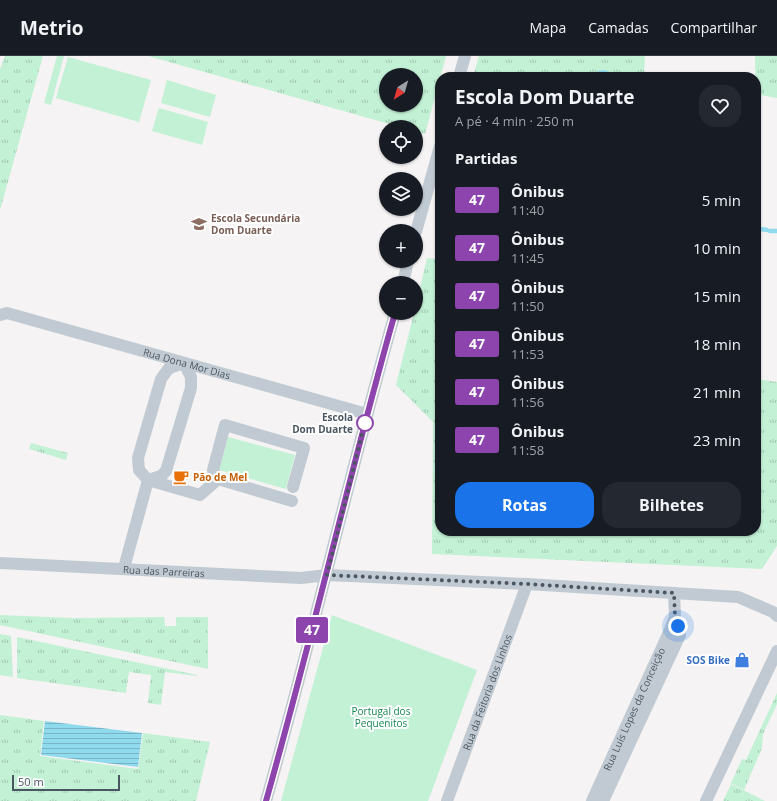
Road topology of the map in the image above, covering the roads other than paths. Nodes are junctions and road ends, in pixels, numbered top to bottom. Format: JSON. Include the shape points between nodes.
{"nodes":[{"id":1,"x":465,"y":56,"type":"edge"},
{"id":2,"x":460,"y":72,"type":"edge"},
{"id":3,"x":435,"y":164,"type":"edge"},
{"id":4,"x":418,"y":224,"type":"edge"},
{"id":5,"x":3,"y":314,"type":"edge"},
{"id":6,"x":393,"y":320,"type":"edge"},
{"id":7,"x":184,"y":363,"type":"junction"},
{"id":8,"x":367,"y":414,"type":"junction"},
{"id":9,"x":218,"y":479,"type":"junction"},
{"id":10,"x":148,"y":480,"type":"junction"},
{"id":11,"x":293,"y":487,"type":"dead end"},
{"id":12,"x":292,"y":501,"type":"dead end"},
{"id":13,"x":0,"y":563,"type":"edge"},
{"id":14,"x":124,"y":568,"type":"junction"},
{"id":15,"x":327,"y":575,"type":"junction"},
{"id":16,"x":527,"y":584,"type":"junction"},
{"id":17,"x":674,"y":593,"type":"junction"},
{"id":18,"x":777,"y":616,"type":"edge"},
{"id":19,"x":675,"y":617,"type":"junction"},
{"id":20,"x":777,"y":651,"type":"edge"},
{"id":21,"x":266,"y":801,"type":"edge"},
{"id":22,"x":447,"y":801,"type":"edge"},
{"id":23,"x":592,"y":801,"type":"edge"},
{"id":24,"x":603,"y":801,"type":"edge"},
{"id":25,"x":706,"y":801,"type":"edge"}],
"edges":[{"from":1,"to":2,"type":"street"},
{"from":3,"to":4,"type":"street"},
{"from":5,"to":7,"type":"street","name":"Rua Dona Mor Dias"},
{"from":6,"to":8,"type":"street"},
{"from":7,"to":8,"type":"street","name":"Rua Dona Mor Dias"},
{"from":7,"to":10,"type":"street","via":[[191,377],[191,388],[166,471],[161,476]]},
{"from":7,"to":10,"type":"street","via":[[169,368],[161,379],[138,458],[139,470]]},
{"from":8,"to":15,"type":"street"},
{"from":9,"to":10,"type":"street","via":[[200,495]]},
{"from":9,"to":11,"type":"street","via":[[213,470],[225,425],[304,448]]},
{"from":9,"to":12,"type":"street"},
{"from":10,"to":14,"type":"street"},
{"from":13,"to":14,"type":"street","name":"Rua das Parreiras"},
{"from":14,"to":15,"type":"street","name":"Rua das Parreiras","via":[[301,578]]},
{"from":15,"to":16,"type":"street","name":"Rua das Parreiras"},
{"from":15,"to":21,"type":"street"},
{"from":16,"to":17,"type":"street","name":"Rua das Parreiras"},
{"from":16,"to":22,"type":"street","name":"Rua da Feitoria dos Linhos"},
{"from":17,"to":18,"type":"street","name":"Rua das Parreiras","via":[[738,597]]},
{"from":17,"to":19,"type":"street","name":"Rua Luís Lopes da Conceição"},
{"from":19,"to":23,"type":"street","name":"Rua Luís Lopes da Conceição"},
{"from":19,"to":24,"type":"street","name":"Rua Luís Lopes da Conceição","via":[[680,635]]},
{"from":20,"to":25,"type":"street"}]}
